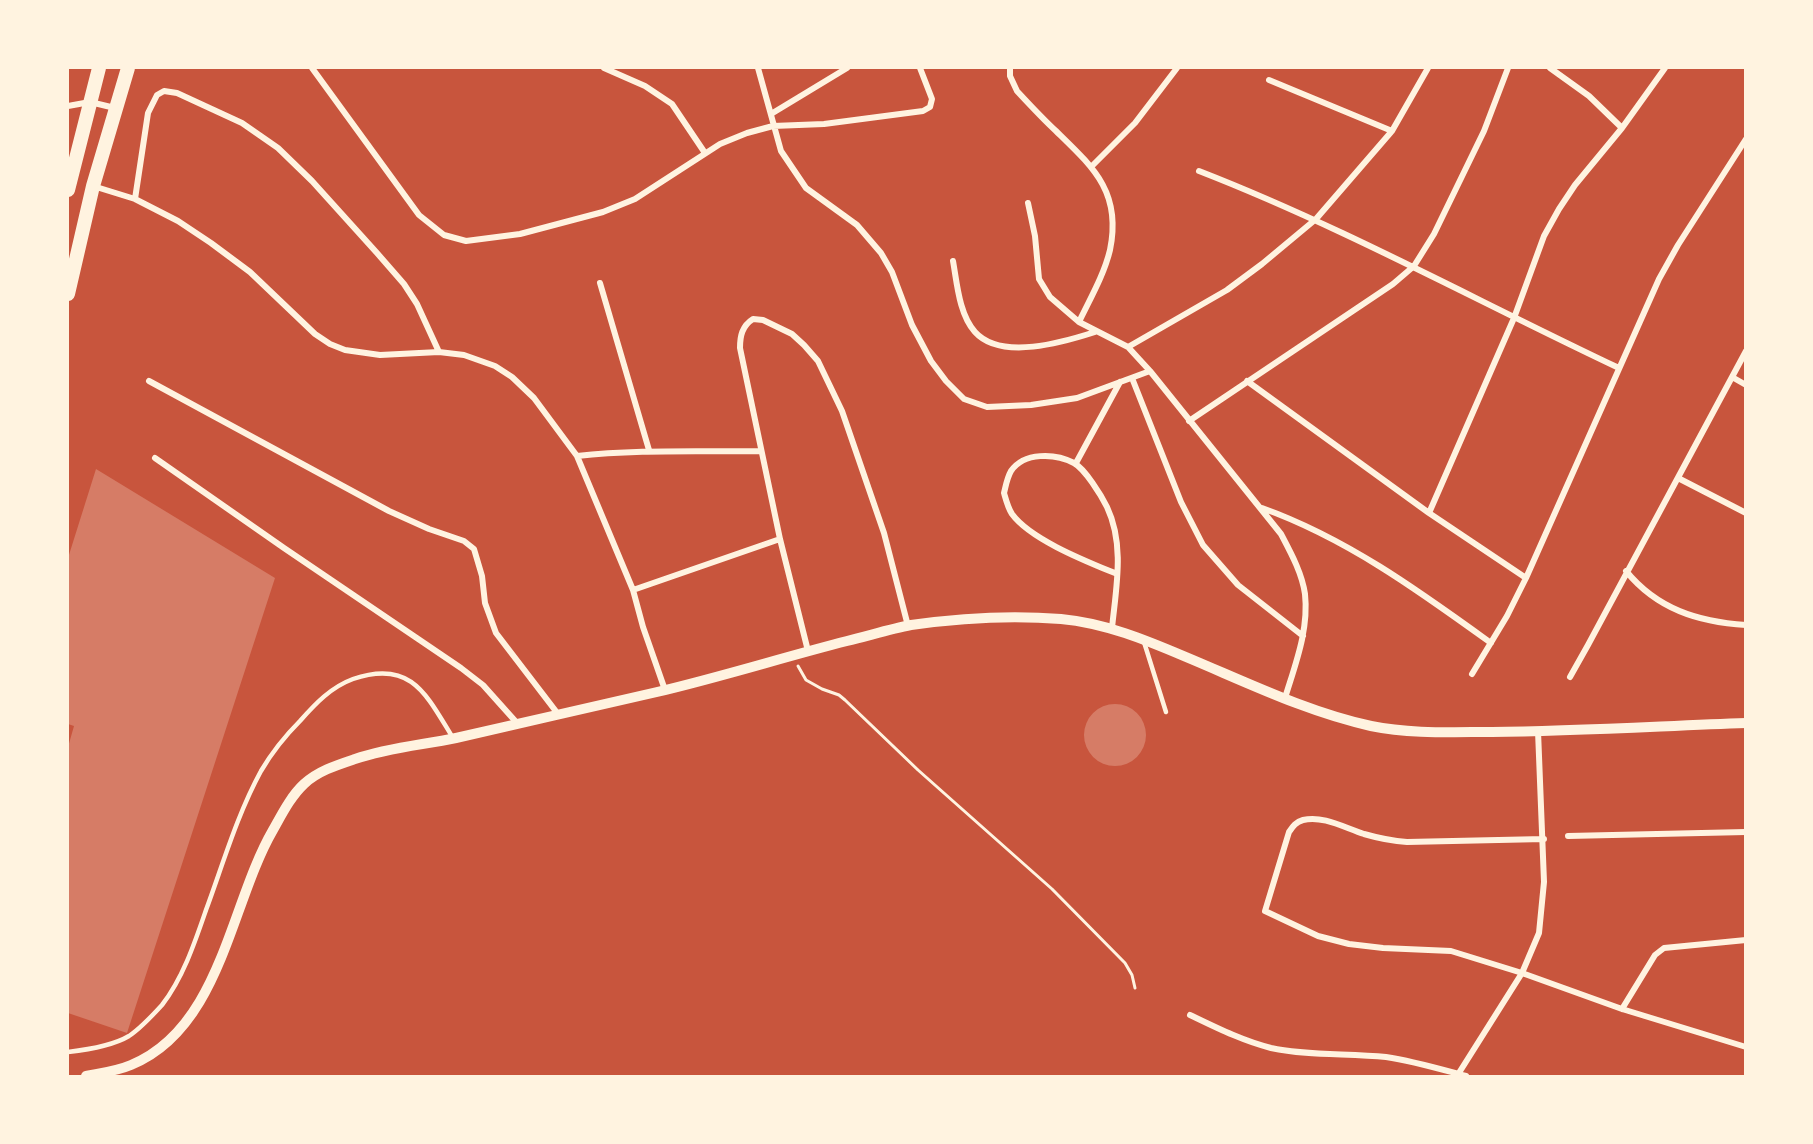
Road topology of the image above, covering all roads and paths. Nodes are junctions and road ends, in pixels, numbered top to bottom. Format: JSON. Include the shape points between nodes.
{"nodes":[{"id":1,"x":99,"y":68,"type":"edge"},
{"id":2,"x":128,"y":68,"type":"edge"},
{"id":3,"x":312,"y":68,"type":"edge"},
{"id":4,"x":604,"y":68,"type":"edge"},
{"id":5,"x":758,"y":68,"type":"edge"},
{"id":6,"x":847,"y":68,"type":"edge"},
{"id":7,"x":920,"y":68,"type":"edge"},
{"id":8,"x":1010,"y":68,"type":"edge"},
{"id":9,"x":1177,"y":68,"type":"edge"},
{"id":10,"x":1428,"y":68,"type":"edge"},
{"id":11,"x":1508,"y":68,"type":"edge"},
{"id":12,"x":1550,"y":68,"type":"edge"},
{"id":13,"x":1665,"y":68,"type":"edge"},
{"id":14,"x":1269,"y":80,"type":"dead end"},
{"id":15,"x":90,"y":102,"type":"junction"},
{"id":16,"x":68,"y":106,"type":"edge"},
{"id":17,"x":115,"y":108,"type":"junction"},
{"id":18,"x":771,"y":114,"type":"junction"},
{"id":19,"x":773,"y":126,"type":"junction"},
{"id":20,"x":1622,"y":128,"type":"junction"},
{"id":21,"x":1392,"y":131,"type":"junction"},
{"id":22,"x":1746,"y":139,"type":"edge"},
{"id":23,"x":705,"y":153,"type":"junction"},
{"id":24,"x":1092,"y":165,"type":"junction"},
{"id":25,"x":1199,"y":171,"type":"dead end"},
{"id":26,"x":68,"y":183,"type":"edge"},
{"id":27,"x":93,"y":186,"type":"junction"},
{"id":28,"x":135,"y":199,"type":"junction"},
{"id":29,"x":1028,"y":203,"type":"dead end"},
{"id":30,"x":1316,"y":219,"type":"junction"},
{"id":31,"x":953,"y":261,"type":"dead end"},
{"id":32,"x":1414,"y":266,"type":"junction"},
{"id":33,"x":600,"y":283,"type":"dead end"},
{"id":34,"x":68,"y":294,"type":"edge"},
{"id":35,"x":1514,"y":318,"type":"junction"},
{"id":36,"x":1079,"y":322,"type":"junction"},
{"id":37,"x":1095,"y":332,"type":"junction"},
{"id":38,"x":1128,"y":347,"type":"junction"},
{"id":39,"x":1746,"y":351,"type":"edge"},
{"id":40,"x":439,"y":352,"type":"junction"},
{"id":41,"x":1619,"y":368,"type":"junction"},
{"id":42,"x":1150,"y":371,"type":"junction"},
{"id":43,"x":1731,"y":376,"type":"junction"},
{"id":44,"x":1132,"y":378,"type":"junction"},
{"id":45,"x":149,"y":381,"type":"dead end"},
{"id":46,"x":1247,"y":381,"type":"junction"},
{"id":47,"x":1120,"y":382,"type":"junction"},
{"id":48,"x":1746,"y":385,"type":"edge"},
{"id":49,"x":1189,"y":421,"type":"junction"},
{"id":50,"x":649,"y":450,"type":"junction"},
{"id":51,"x":761,"y":451,"type":"junction"},
{"id":52,"x":577,"y":456,"type":"junction"},
{"id":53,"x":155,"y":458,"type":"dead end"},
{"id":54,"x":1076,"y":464,"type":"junction"},
{"id":55,"x":1678,"y":478,"type":"junction"},
{"id":56,"x":1260,"y":507,"type":"junction"},
{"id":57,"x":1429,"y":513,"type":"junction"},
{"id":58,"x":1746,"y":513,"type":"edge"},
{"id":59,"x":780,"y":539,"type":"junction"},
{"id":60,"x":1626,"y":571,"type":"junction"},
{"id":61,"x":1117,"y":574,"type":"junction"},
{"id":62,"x":1526,"y":578,"type":"junction"},
{"id":63,"x":633,"y":590,"type":"junction"},
{"id":64,"x":1746,"y":625,"type":"edge"},
{"id":65,"x":908,"y":626,"type":"junction"},
{"id":66,"x":1112,"y":628,"type":"junction"},
{"id":67,"x":1303,"y":636,"type":"junction"},
{"id":68,"x":1143,"y":640,"type":"junction"},
{"id":69,"x":1491,"y":643,"type":"junction"},
{"id":70,"x":808,"y":651,"type":"junction"},
{"id":71,"x":794,"y":656,"type":"junction"},
{"id":72,"x":1472,"y":674,"type":"dead end"},
{"id":73,"x":1570,"y":677,"type":"dead end"},
{"id":74,"x":665,"y":690,"type":"junction"},
{"id":75,"x":1285,"y":698,"type":"junction"},
{"id":76,"x":1166,"y":712,"type":"dead end"},
{"id":77,"x":558,"y":714,"type":"junction"},
{"id":78,"x":517,"y":723,"type":"junction"},
{"id":79,"x":1746,"y":723,"type":"edge"},
{"id":80,"x":1538,"y":732,"type":"junction"},
{"id":81,"x":454,"y":738,"type":"junction"},
{"id":82,"x":1746,"y":832,"type":"edge"},
{"id":83,"x":1568,"y":836,"type":"dead end"},
{"id":84,"x":1544,"y":839,"type":"junction"},
{"id":85,"x":1746,"y":940,"type":"edge"},
{"id":86,"x":1522,"y":973,"type":"junction"},
{"id":87,"x":1135,"y":988,"type":"dead end"},
{"id":88,"x":1622,"y":1009,"type":"junction"},
{"id":89,"x":1190,"y":1015,"type":"dead end"},
{"id":90,"x":1746,"y":1047,"type":"edge"},
{"id":91,"x":68,"y":1052,"type":"edge"},
{"id":92,"x":1458,"y":1075,"type":"edge"},
{"id":93,"x":86,"y":1077,"type":"edge"},
{"id":94,"x":1466,"y":1077,"type":"edge"}],
"edges":[{"from":1,"to":15,"type":"main road"},
{"from":2,"to":17,"type":"main road"},
{"from":3,"to":23,"type":"street","via":[[419,215],[444,235],[466,241],[520,234],[603,212],[635,199]]},
{"from":4,"to":23,"type":"street","via":[[645,86],[672,105]]},
{"from":5,"to":18,"type":"street"},
{"from":6,"to":18,"type":"street"},
{"from":7,"to":19,"type":"street","via":[[932,99],[930,107],[923,111],[824,124]]},
{"from":8,"to":24,"type":"street","via":[[1017,91]]},
{"from":9,"to":24,"type":"street","via":[[1135,123]]},
{"from":10,"to":21,"type":"street"},
{"from":11,"to":32,"type":"street","via":[[1459,185]]},
{"from":12,"to":20,"type":"street","via":[[1589,96]]},
{"from":13,"to":20,"type":"street"},
{"from":14,"to":21,"type":"street"},
{"from":15,"to":16,"type":"street"},
{"from":15,"to":17,"type":"street"},
{"from":15,"to":26,"type":"main road"},
{"from":17,"to":27,"type":"main road"},
{"from":18,"to":19,"type":"street"},
{"from":19,"to":23,"type":"street","via":[[747,133]]},
{"from":19,"to":47,"type":"street","via":[[781,151],[806,188],[857,225],[881,253],[931,361],[964,399],[987,406],[1031,405],[1077,398]]},
{"from":20,"to":35,"type":"street","via":[[1558,209]]},
{"from":21,"to":30,"type":"street"},
{"from":22,"to":41,"type":"street","via":[[1678,245]]},
{"from":24,"to":36,"type":"street","via":[[1112,208],[1113,231],[1102,272]]},
{"from":25,"to":30,"type":"street"},
{"from":27,"to":28,"type":"street"},
{"from":27,"to":34,"type":"main road"},
{"from":28,"to":40,"type":"street","via":[[178,221],[250,272],[330,344],[380,355]]},
{"from":28,"to":40,"type":"street","via":[[148,113],[157,95],[164,91],[177,93],[242,123],[278,147],[306,174],[391,268],[417,304]]},
{"from":29,"to":36,"type":"street","via":[[1039,279],[1050,297]]},
{"from":30,"to":32,"type":"street"},
{"from":30,"to":38,"type":"street","via":[[1227,290]]},
{"from":31,"to":37,"type":"street","via":[[966,318],[985,339],[1000,346],[1017,347],[1054,344]]},
{"from":32,"to":35,"type":"street"},
{"from":32,"to":46,"type":"street","via":[[1393,285]]},
{"from":33,"to":50,"type":"street"},
{"from":35,"to":41,"type":"street"},
{"from":35,"to":57,"type":"street"},
{"from":36,"to":37,"type":"street"},
{"from":37,"to":38,"type":"street"},
{"from":38,"to":42,"type":"street"},
{"from":39,"to":43,"type":"street"},
{"from":40,"to":52,"type":"street","via":[[482,360],[512,376],[534,398]]},
{"from":41,"to":62,"type":"street"},
{"from":42,"to":44,"type":"street"},
{"from":42,"to":49,"type":"street"},
{"from":43,"to":48,"type":"street"},
{"from":43,"to":55,"type":"street"},
{"from":44,"to":47,"type":"street"},
{"from":44,"to":67,"type":"street","via":[[1181,502],[1203,545],[1238,585]]},
{"from":45,"to":77,"type":"street","via":[[390,511],[464,541],[474,549],[485,603],[496,633]]},
{"from":46,"to":49,"type":"street"},
{"from":46,"to":57,"type":"street"},
{"from":47,"to":54,"type":"street"},
{"from":49,"to":56,"type":"street"},
{"from":50,"to":51,"type":"street"},
{"from":50,"to":52,"type":"street"},
{"from":51,"to":59,"type":"street"},
{"from":51,"to":65,"type":"street","via":[[740,348],[743,329],[753,319],[792,334],[819,361],[842,411],[876,511]]},
{"from":52,"to":63,"type":"street"},
{"from":53,"to":78,"type":"street","via":[[483,684]]},
{"from":54,"to":61,"type":"street","via":[[1107,507],[1115,531]]},
{"from":54,"to":61,"type":"street","via":[[1053,456],[1025,460],[1007,480],[1007,505],[1012,515],[1040,537]]},
{"from":55,"to":58,"type":"street"},
{"from":55,"to":60,"type":"street"},
{"from":56,"to":67,"type":"street","via":[[1295,561],[1305,592]]},
{"from":56,"to":69,"type":"street","via":[[1348,548]]},
{"from":57,"to":62,"type":"street"},
{"from":59,"to":63,"type":"street"},
{"from":59,"to":70,"type":"street"},
{"from":60,"to":64,"type":"street","via":[[1666,606],[1713,622]]},
{"from":60,"to":73,"type":"street"},
{"from":61,"to":66,"type":"street"},
{"from":62,"to":69,"type":"street"},
{"from":63,"to":74,"type":"street"},
{"from":65,"to":66,"type":"street","via":[[1033,617]]},
{"from":65,"to":70,"type":"street"},
{"from":66,"to":68,"type":"street"},
{"from":67,"to":75,"type":"street"},
{"from":68,"to":75,"type":"street"},
{"from":68,"to":76,"type":"lane"},
{"from":69,"to":72,"type":"street"},
{"from":70,"to":71,"type":"street"},
{"from":71,"to":74,"type":"street"},
{"from":71,"to":87,"type":"path","via":[[806,680],[839,695],[1052,889],[1125,963]]},
{"from":74,"to":77,"type":"street"},
{"from":75,"to":80,"type":"street","via":[[1373,726],[1441,732]]},
{"from":77,"to":78,"type":"street"},
{"from":78,"to":81,"type":"street"},
{"from":79,"to":80,"type":"street"},
{"from":80,"to":84,"type":"street"},
{"from":81,"to":91,"type":"lane","via":[[420,688],[395,674],[372,673],[345,682],[321,698],[262,770],[181,974],[163,1003],[128,1037]]},
{"from":81,"to":93,"type":"street","via":[[361,757],[317,774],[301,786],[262,848],[196,1008],[181,1028],[145,1058]]},
{"from":82,"to":83,"type":"street"},
{"from":84,"to":86,"type":"street","via":[[1539,933]]},
{"from":84,"to":86,"type":"street","via":[[1407,842],[1306,819],[1297,822],[1287,837],[1265,911],[1318,936],[1349,944],[1451,951]]},
{"from":85,"to":88,"type":"street","via":[[1664,948],[1655,955]]},
{"from":86,"to":88,"type":"street"},
{"from":86,"to":92,"type":"street"},
{"from":88,"to":90,"type":"street"},
{"from":89,"to":92,"type":"street","via":[[1273,1048],[1386,1057]]},
{"from":92,"to":94,"type":"street"}]}
